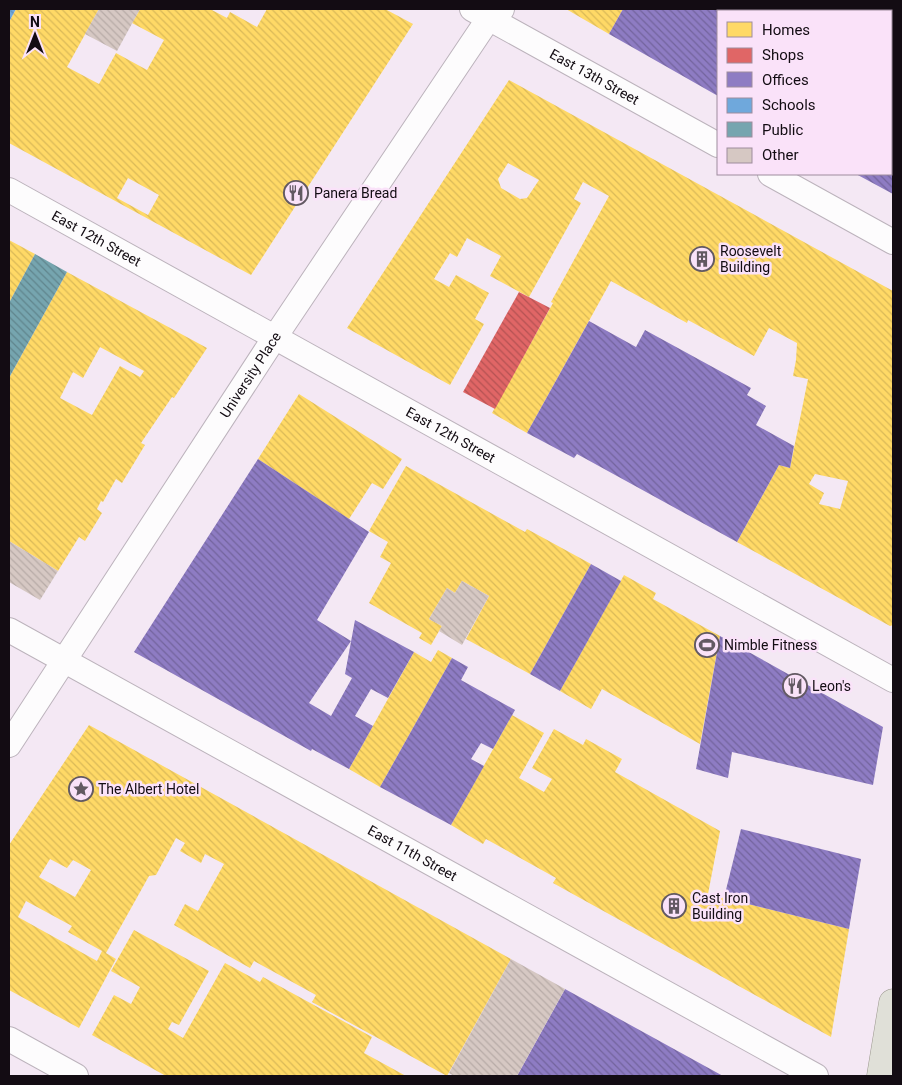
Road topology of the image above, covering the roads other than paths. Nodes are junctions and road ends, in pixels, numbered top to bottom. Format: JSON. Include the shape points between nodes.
{"nodes":[{"id":1,"x":488,"y":12,"type":"edge"},
{"id":2,"x":717,"y":144,"type":"edge"},
{"id":3,"x":772,"y":175,"type":"edge"},
{"id":4,"x":9,"y":190,"type":"edge"},
{"id":5,"x":893,"y":242,"type":"edge"},
{"id":6,"x":275,"y":337,"type":"junction"},
{"id":7,"x":9,"y":630,"type":"edge"},
{"id":8,"x":64,"y":661,"type":"junction"},
{"id":9,"x":893,"y":680,"type":"edge"},
{"id":10,"x":9,"y":746,"type":"edge"},
{"id":11,"x":893,"y":1003,"type":"edge"},
{"id":12,"x":9,"y":1039,"type":"edge"},
{"id":13,"x":76,"y":1076,"type":"edge"},
{"id":14,"x":816,"y":1076,"type":"edge"},
{"id":15,"x":881,"y":1076,"type":"edge"}],
"edges":[{"from":1,"to":2,"type":"street","name":"East 13th Street"},
{"from":1,"to":6,"type":"street","name":"University Place"},
{"from":3,"to":5,"type":"street"},
{"from":4,"to":6,"type":"street","name":"East 12th Street"},
{"from":6,"to":8,"type":"street","name":"University Place"},
{"from":6,"to":9,"type":"street","name":"East 12th Street"},
{"from":7,"to":8,"type":"street","name":"East 11th Street"},
{"from":8,"to":10,"type":"street","name":"University Place"},
{"from":8,"to":14,"type":"street","name":"East 11th Street"},
{"from":11,"to":15,"type":"main road"},
{"from":12,"to":13,"type":"street"}]}
